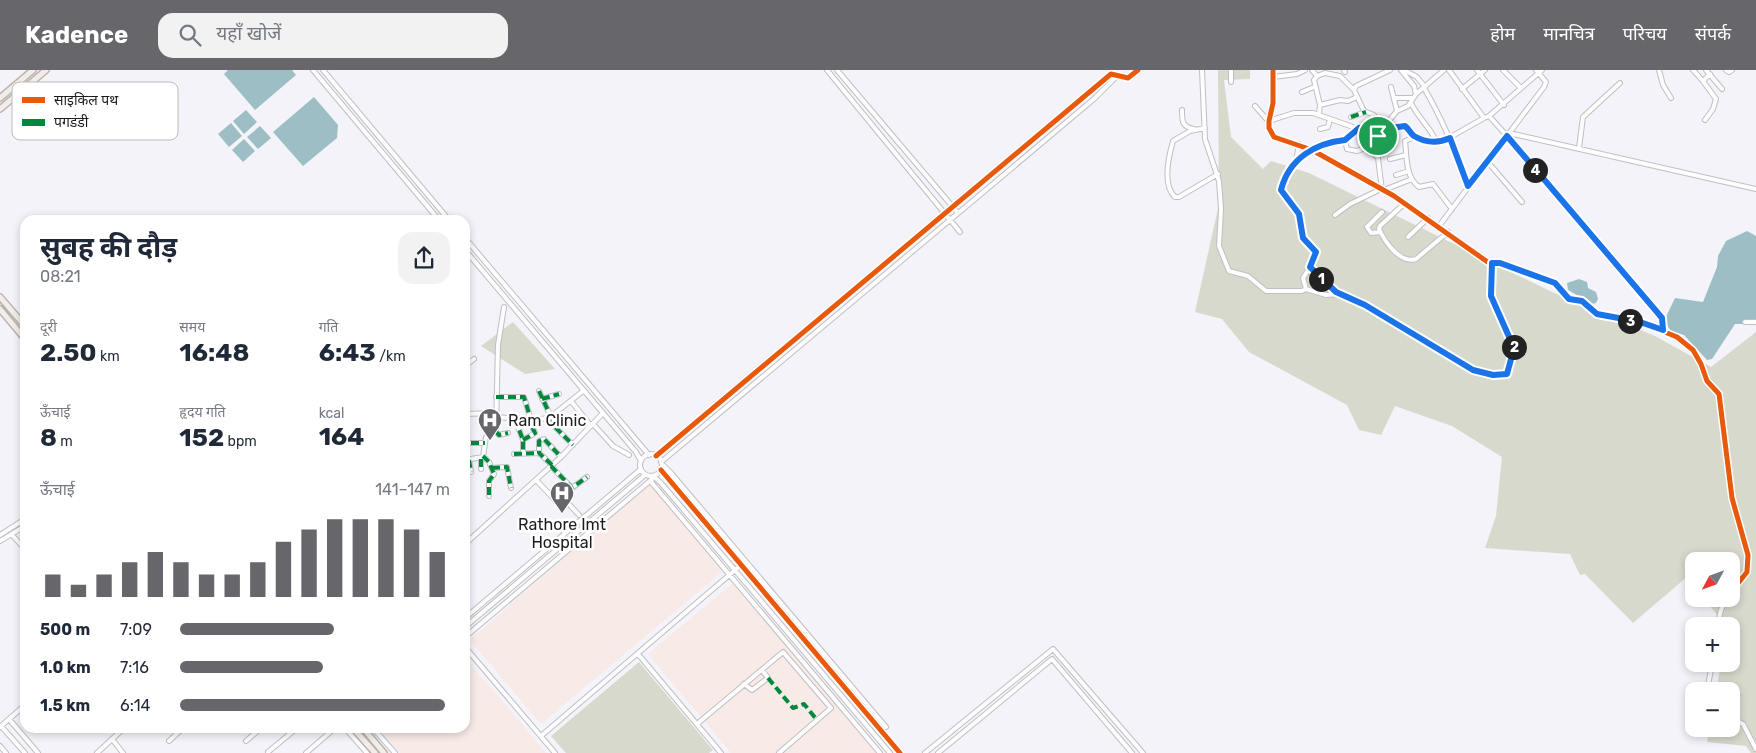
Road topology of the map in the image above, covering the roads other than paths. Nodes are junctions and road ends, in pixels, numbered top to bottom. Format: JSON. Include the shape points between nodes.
{"nodes":[{"id":1,"x":33,"y":70,"type":"edge"},
{"id":2,"x":46,"y":70,"type":"edge"},
{"id":3,"x":313,"y":70,"type":"edge"},
{"id":4,"x":323,"y":70,"type":"edge"},
{"id":5,"x":827,"y":70,"type":"edge"},
{"id":6,"x":837,"y":70,"type":"edge"},
{"id":7,"x":1138,"y":70,"type":"edge"},
{"id":8,"x":1202,"y":70,"type":"edge"},
{"id":9,"x":1231,"y":70,"type":"edge"},
{"id":10,"x":1267,"y":70,"type":"edge"},
{"id":11,"x":1305,"y":70,"type":"edge"},
{"id":12,"x":1312,"y":70,"type":"edge"},
{"id":13,"x":1390,"y":70,"type":"edge"},
{"id":14,"x":1402,"y":70,"type":"edge"},
{"id":15,"x":1444,"y":70,"type":"edge"},
{"id":16,"x":1449,"y":70,"type":"edge"},
{"id":17,"x":1485,"y":70,"type":"edge"},
{"id":18,"x":1503,"y":70,"type":"edge"},
{"id":19,"x":1659,"y":70,"type":"edge"},
{"id":20,"x":1694,"y":70,"type":"edge"},
{"id":21,"x":1706,"y":70,"type":"edge"},
{"id":22,"x":1726,"y":70,"type":"edge"},
{"id":23,"x":1732,"y":70,"type":"edge"},
{"id":24,"x":1273,"y":71,"type":"edge"},
{"id":25,"x":1539,"y":71,"type":"edge"},
{"id":26,"x":1381,"y":72,"type":"edge"},
{"id":27,"x":1479,"y":72,"type":"edge"},
{"id":28,"x":1710,"y":74,"type":"junction"},
{"id":29,"x":1118,"y":75,"type":"junction"},
{"id":30,"x":1317,"y":76,"type":"junction"},
{"id":31,"x":1273,"y":77,"type":"junction"},
{"id":32,"x":1703,"y":81,"type":"junction"},
{"id":33,"x":19,"y":82,"type":"edge"},
{"id":34,"x":32,"y":82,"type":"edge"},
{"id":35,"x":1231,"y":82,"type":"dead end"},
{"id":36,"x":1620,"y":83,"type":"dead end"},
{"id":37,"x":1314,"y":87,"type":"junction"},
{"id":38,"x":1391,"y":87,"type":"dead end"},
{"id":39,"x":1424,"y":87,"type":"junction"},
{"id":40,"x":12,"y":88,"type":"edge"},
{"id":41,"x":1462,"y":88,"type":"junction"},
{"id":42,"x":1521,"y":88,"type":"junction"},
{"id":43,"x":1722,"y":89,"type":"dead end"},
{"id":44,"x":1354,"y":90,"type":"junction"},
{"id":45,"x":1302,"y":92,"type":"dead end"},
{"id":46,"x":1416,"y":94,"type":"junction"},
{"id":47,"x":1357,"y":97,"type":"junction"},
{"id":48,"x":0,"y":98,"type":"edge"},
{"id":49,"x":1394,"y":98,"type":"junction"},
{"id":50,"x":1413,"y":98,"type":"junction"},
{"id":51,"x":1671,"y":98,"type":"dead end"},
{"id":52,"x":12,"y":99,"type":"edge"},
{"id":53,"x":1411,"y":103,"type":"junction"},
{"id":54,"x":1320,"y":105,"type":"junction"},
{"id":55,"x":1504,"y":105,"type":"junction"},
{"id":56,"x":1255,"y":106,"type":"dead end"},
{"id":57,"x":0,"y":109,"type":"edge"},
{"id":58,"x":1182,"y":110,"type":"dead end"},
{"id":59,"x":1366,"y":112,"type":"junction"},
{"id":60,"x":1397,"y":112,"type":"junction"},
{"id":61,"x":1319,"y":114,"type":"junction"},
{"id":62,"x":1489,"y":116,"type":"junction"},
{"id":63,"x":1351,"y":117,"type":"dead end"},
{"id":64,"x":1484,"y":118,"type":"junction"},
{"id":65,"x":1330,"y":119,"type":"junction"},
{"id":66,"x":1705,"y":120,"type":"dead end"},
{"id":67,"x":1269,"y":121,"type":"junction"},
{"id":68,"x":1382,"y":124,"type":"junction"},
{"id":69,"x":1205,"y":128,"type":"junction"},
{"id":70,"x":1359,"y":128,"type":"junction"},
{"id":71,"x":1196,"y":129,"type":"junction"},
{"id":72,"x":1320,"y":129,"type":"dead end"},
{"id":73,"x":1384,"y":129,"type":"junction"},
{"id":74,"x":1389,"y":129,"type":"junction"},
{"id":75,"x":1508,"y":134,"type":"junction"},
{"id":76,"x":1414,"y":136,"type":"junction"},
{"id":77,"x":1450,"y":138,"type":"junction"},
{"id":78,"x":1345,"y":140,"type":"junction"},
{"id":79,"x":1366,"y":141,"type":"junction"},
{"id":80,"x":1437,"y":143,"type":"junction"},
{"id":81,"x":1299,"y":144,"type":"junction"},
{"id":82,"x":1378,"y":144,"type":"dead end"},
{"id":83,"x":1368,"y":147,"type":"junction"},
{"id":84,"x":1579,"y":148,"type":"junction"},
{"id":85,"x":1312,"y":150,"type":"junction"},
{"id":86,"x":1406,"y":155,"type":"junction"},
{"id":87,"x":1390,"y":159,"type":"dead end"},
{"id":88,"x":1296,"y":161,"type":"junction"},
{"id":89,"x":1487,"y":161,"type":"junction"},
{"id":90,"x":917,"y":165,"type":"junction"},
{"id":91,"x":911,"y":170,"type":"junction"},
{"id":92,"x":1409,"y":171,"type":"junction"},
{"id":93,"x":1218,"y":174,"type":"junction"},
{"id":94,"x":1396,"y":174,"type":"dead end"},
{"id":95,"x":1412,"y":179,"type":"junction"},
{"id":96,"x":1468,"y":186,"type":"junction"},
{"id":97,"x":1756,"y":189,"type":"edge"},
{"id":98,"x":1382,"y":190,"type":"junction"},
{"id":99,"x":1522,"y":202,"type":"dead end"},
{"id":100,"x":1406,"y":204,"type":"junction"},
{"id":101,"x":952,"y":206,"type":"junction"},
{"id":102,"x":1452,"y":209,"type":"junction"},
{"id":103,"x":945,"y":212,"type":"junction"},
{"id":104,"x":1382,"y":212,"type":"dead end"},
{"id":105,"x":958,"y":213,"type":"junction"},
{"id":106,"x":435,"y":215,"type":"edge"},
{"id":107,"x":446,"y":215,"type":"edge"},
{"id":108,"x":1335,"y":215,"type":"dead end"},
{"id":109,"x":1428,"y":218,"type":"junction"},
{"id":110,"x":951,"y":219,"type":"junction"},
{"id":111,"x":1439,"y":226,"type":"junction"},
{"id":112,"x":960,"y":232,"type":"dead end"},
{"id":113,"x":1380,"y":232,"type":"junction"},
{"id":114,"x":1448,"y":232,"type":"junction"},
{"id":115,"x":1408,"y":237,"type":"dead end"},
{"id":116,"x":470,"y":244,"type":"edge"},
{"id":117,"x":470,"y":256,"type":"edge"},
{"id":118,"x":1492,"y":263,"type":"junction"},
{"id":119,"x":1310,"y":267,"type":"junction"},
{"id":120,"x":1306,"y":289,"type":"junction"},
{"id":121,"x":1339,"y":294,"type":"junction"},
{"id":122,"x":0,"y":296,"type":"edge"},
{"id":123,"x":504,"y":307,"type":"dead end"},
{"id":124,"x":0,"y":309,"type":"edge"},
{"id":125,"x":20,"y":320,"type":"edge"},
{"id":126,"x":1745,"y":322,"type":"dead end"},
{"id":127,"x":1756,"y":322,"type":"edge"},
{"id":128,"x":1663,"y":330,"type":"junction"},
{"id":129,"x":20,"y":333,"type":"edge"},
{"id":130,"x":474,"y":359,"type":"dead end"},
{"id":131,"x":470,"y":362,"type":"edge"},
{"id":132,"x":576,"y":370,"type":"junction"},
{"id":133,"x":570,"y":376,"type":"junction"},
{"id":134,"x":539,"y":391,"type":"dead end"},
{"id":135,"x":583,"y":391,"type":"junction"},
{"id":136,"x":559,"y":394,"type":"dead end"},
{"id":137,"x":496,"y":397,"type":"junction"},
{"id":138,"x":542,"y":399,"type":"junction"},
{"id":139,"x":571,"y":401,"type":"junction"},
{"id":140,"x":603,"y":413,"type":"junction"},
{"id":141,"x":470,"y":414,"type":"edge"},
{"id":142,"x":496,"y":415,"type":"junction"},
{"id":143,"x":549,"y":418,"type":"junction"},
{"id":144,"x":515,"y":419,"type":"junction"},
{"id":145,"x":530,"y":420,"type":"junction"},
{"id":146,"x":592,"y":425,"type":"junction"},
{"id":147,"x":495,"y":431,"type":"junction"},
{"id":148,"x":508,"y":433,"type":"dead end"},
{"id":149,"x":523,"y":440,"type":"junction"},
{"id":150,"x":471,"y":443,"type":"dead end"},
{"id":151,"x":485,"y":443,"type":"junction"},
{"id":152,"x":573,"y":445,"type":"junction"},
{"id":153,"x":523,"y":453,"type":"junction"},
{"id":154,"x":539,"y":453,"type":"junction"},
{"id":155,"x":514,"y":454,"type":"dead end"},
{"id":156,"x":629,"y":455,"type":"dead end"},
{"id":157,"x":649,"y":455,"type":"junction"},
{"id":158,"x":656,"y":456,"type":"junction"},
{"id":159,"x":561,"y":457,"type":"junction"},
{"id":160,"x":482,"y":458,"type":"junction"},
{"id":161,"x":470,"y":460,"type":"edge"},
{"id":162,"x":641,"y":461,"type":"junction"},
{"id":163,"x":551,"y":466,"type":"junction"},
{"id":164,"x":662,"y":466,"type":"junction"},
{"id":165,"x":492,"y":468,"type":"junction"},
{"id":166,"x":470,"y":469,"type":"edge"},
{"id":167,"x":481,"y":469,"type":"dead end"},
{"id":168,"x":641,"y":469,"type":"junction"},
{"id":169,"x":471,"y":472,"type":"dead end"},
{"id":170,"x":646,"y":475,"type":"junction"},
{"id":171,"x":587,"y":478,"type":"dead end"},
{"id":172,"x":652,"y":478,"type":"junction"},
{"id":173,"x":536,"y":480,"type":"junction"},
{"id":174,"x":511,"y":488,"type":"dead end"},
{"id":175,"x":489,"y":496,"type":"dead end"},
{"id":176,"x":579,"y":515,"type":"dead end"},
{"id":177,"x":20,"y":523,"type":"edge"},
{"id":178,"x":20,"y":529,"type":"edge"},
{"id":179,"x":0,"y":531,"type":"edge"},
{"id":180,"x":8,"y":531,"type":"junction"},
{"id":181,"x":16,"y":532,"type":"junction"},
{"id":182,"x":20,"y":532,"type":"edge"},
{"id":183,"x":0,"y":535,"type":"edge"},
{"id":184,"x":12,"y":535,"type":"junction"},
{"id":185,"x":470,"y":539,"type":"edge"},
{"id":186,"x":0,"y":542,"type":"edge"},
{"id":187,"x":20,"y":544,"type":"edge"},
{"id":188,"x":741,"y":565,"type":"junction"},
{"id":189,"x":736,"y":570,"type":"junction"},
{"id":190,"x":730,"y":575,"type":"junction"},
{"id":191,"x":1740,"y":581,"type":"edge"},
{"id":192,"x":470,"y":614,"type":"edge"},
{"id":193,"x":470,"y":622,"type":"edge"},
{"id":194,"x":470,"y":633,"type":"edge"},
{"id":195,"x":1056,"y":650,"type":"junction"},
{"id":196,"x":470,"y":652,"type":"edge"},
{"id":197,"x":638,"y":654,"type":"junction"},
{"id":198,"x":1052,"y":659,"type":"junction"},
{"id":199,"x":762,"y":670,"type":"junction"},
{"id":200,"x":744,"y":684,"type":"junction"},
{"id":201,"x":863,"y":700,"type":"junction"},
{"id":202,"x":858,"y":704,"type":"junction"},
{"id":203,"x":20,"y":709,"type":"edge"},
{"id":204,"x":9,"y":719,"type":"junction"},
{"id":205,"x":1740,"y":722,"type":"edge"},
{"id":206,"x":696,"y":724,"type":"junction"},
{"id":207,"x":0,"y":727,"type":"edge"},
{"id":208,"x":881,"y":731,"type":"junction"},
{"id":209,"x":20,"y":732,"type":"edge"},
{"id":210,"x":21,"y":733,"type":"edge"},
{"id":211,"x":119,"y":733,"type":"edge"},
{"id":212,"x":178,"y":733,"type":"edge"},
{"id":213,"x":255,"y":733,"type":"edge"},
{"id":214,"x":291,"y":733,"type":"edge"},
{"id":215,"x":328,"y":733,"type":"edge"},
{"id":216,"x":349,"y":733,"type":"edge"},
{"id":217,"x":360,"y":733,"type":"edge"},
{"id":218,"x":367,"y":733,"type":"edge"},
{"id":219,"x":377,"y":733,"type":"edge"},
{"id":220,"x":541,"y":736,"type":"junction"},
{"id":221,"x":112,"y":739,"type":"junction"},
{"id":222,"x":169,"y":741,"type":"dead end"},
{"id":223,"x":246,"y":741,"type":"dead end"},
{"id":224,"x":0,"y":746,"type":"edge"},
{"id":225,"x":1756,"y":750,"type":"edge"},
{"id":226,"x":268,"y":752,"type":"dead end"},
{"id":227,"x":6,"y":753,"type":"edge"},
{"id":228,"x":25,"y":753,"type":"edge"},
{"id":229,"x":38,"y":753,"type":"edge"},
{"id":230,"x":96,"y":753,"type":"edge"},
{"id":231,"x":123,"y":753,"type":"edge"},
{"id":232,"x":306,"y":753,"type":"edge"},
{"id":233,"x":367,"y":753,"type":"edge"},
{"id":234,"x":375,"y":753,"type":"edge"},
{"id":235,"x":384,"y":753,"type":"edge"},
{"id":236,"x":395,"y":753,"type":"edge"},
{"id":237,"x":555,"y":753,"type":"edge"},
{"id":238,"x":721,"y":753,"type":"edge"},
{"id":239,"x":779,"y":753,"type":"edge"},
{"id":240,"x":880,"y":753,"type":"edge"},
{"id":241,"x":890,"y":753,"type":"edge"},
{"id":242,"x":900,"y":753,"type":"edge"},
{"id":243,"x":925,"y":753,"type":"edge"},
{"id":244,"x":938,"y":753,"type":"edge"},
{"id":245,"x":1132,"y":753,"type":"edge"},
{"id":246,"x":1143,"y":753,"type":"edge"}],
"edges":[{"from":1,"to":33,"type":"main road"},
{"from":2,"to":34,"type":"main road"},
{"from":3,"to":106,"type":"street"},
{"from":4,"to":107,"type":"street"},
{"from":5,"to":91,"type":"street"},
{"from":6,"to":90,"type":"street"},
{"from":7,"to":29,"type":"street","via":[[1128,78]]},
{"from":8,"to":69,"type":"street"},
{"from":9,"to":35,"type":"street"},
{"from":10,"to":24,"type":"street"},
{"from":11,"to":31,"type":"street"},
{"from":12,"to":30,"type":"street"},
{"from":13,"to":26,"type":"street"},
{"from":14,"to":39,"type":"street","via":[[1417,76]]},
{"from":14,"to":46,"type":"street"},
{"from":15,"to":39,"type":"street"},
{"from":16,"to":41,"type":"street"},
{"from":17,"to":27,"type":"street"},
{"from":18,"to":42,"type":"street"},
{"from":19,"to":51,"type":"street"},
{"from":20,"to":32,"type":"street"},
{"from":21,"to":28,"type":"street"},
{"from":22,"to":23,"type":"street"},
{"from":24,"to":31,"type":"street"},
{"from":25,"to":42,"type":"street"},
{"from":25,"to":75,"type":"street","via":[[1546,82],[1544,87]]},
{"from":26,"to":44,"type":"street"},
{"from":27,"to":41,"type":"street"},
{"from":27,"to":55,"type":"street"},
{"from":28,"to":32,"type":"street"},
{"from":28,"to":43,"type":"street"},
{"from":29,"to":101,"type":"street","via":[[1111,74]]},
{"from":29,"to":105,"type":"street"},
{"from":30,"to":37,"type":"street"},
{"from":30,"to":44,"type":"street","via":[[1325,73],[1338,75]]},
{"from":31,"to":67,"type":"street"},
{"from":32,"to":66,"type":"street","via":[[1716,99]]},
{"from":36,"to":84,"type":"street","via":[[1583,117]]},
{"from":37,"to":45,"type":"street"},
{"from":37,"to":54,"type":"street"},
{"from":38,"to":49,"type":"street"},
{"from":39,"to":46,"type":"street"},
{"from":39,"to":77,"type":"street"},
{"from":40,"to":48,"type":"main road"},
{"from":41,"to":64,"type":"street"},
{"from":42,"to":55,"type":"street"},
{"from":44,"to":47,"type":"street"},
{"from":46,"to":50,"type":"street"},
{"from":47,"to":54,"type":"street"},
{"from":47,"to":59,"type":"street"},
{"from":49,"to":50,"type":"street"},
{"from":49,"to":60,"type":"street"},
{"from":50,"to":53,"type":"street"},
{"from":52,"to":57,"type":"main road"},
{"from":53,"to":60,"type":"street"},
{"from":53,"to":80,"type":"street"},
{"from":54,"to":61,"type":"street"},
{"from":55,"to":62,"type":"street"},
{"from":56,"to":67,"type":"street"},
{"from":58,"to":71,"type":"street","via":[[1184,126]]},
{"from":59,"to":63,"type":"street"},
{"from":59,"to":68,"type":"street"},
{"from":60,"to":68,"type":"street"},
{"from":61,"to":65,"type":"street"},
{"from":61,"to":67,"type":"street","via":[[1294,113]]},
{"from":62,"to":64,"type":"street"},
{"from":62,"to":75,"type":"street"},
{"from":64,"to":77,"type":"street"},
{"from":65,"to":70,"type":"street"},
{"from":65,"to":72,"type":"street","via":[[1328,127]]},
{"from":67,"to":81,"type":"street","via":[[1274,137]]},
{"from":68,"to":70,"type":"street"},
{"from":68,"to":73,"type":"street"},
{"from":68,"to":74,"type":"street"},
{"from":69,"to":71,"type":"street"},
{"from":69,"to":93,"type":"street"},
{"from":70,"to":78,"type":"street"},
{"from":70,"to":79,"type":"street"},
{"from":71,"to":93,"type":"street","via":[[1172,143],[1168,165],[1172,194],[1179,196]]},
{"from":73,"to":74,"type":"street"},
{"from":73,"to":79,"type":"street"},
{"from":74,"to":76,"type":"street","via":[[1405,126]]},
{"from":75,"to":84,"type":"street"},
{"from":75,"to":89,"type":"street"},
{"from":75,"to":128,"type":"street","via":[[1662,318]]},
{"from":76,"to":80,"type":"street"},
{"from":76,"to":86,"type":"street","via":[[1405,141]]},
{"from":77,"to":80,"type":"street"},
{"from":77,"to":96,"type":"street"},
{"from":78,"to":83,"type":"street","via":[[1348,149]]},
{"from":78,"to":85,"type":"street","via":[[1339,138]]},
{"from":79,"to":83,"type":"street"},
{"from":81,"to":85,"type":"street"},
{"from":81,"to":88,"type":"street"},
{"from":82,"to":83,"type":"street"},
{"from":83,"to":98,"type":"street","via":[[1378,158]]},
{"from":84,"to":97,"type":"street"},
{"from":85,"to":88,"type":"street"},
{"from":85,"to":98,"type":"street"},
{"from":86,"to":87,"type":"street"},
{"from":86,"to":92,"type":"street"},
{"from":88,"to":119,"type":"street","via":[[1290,167],[1281,190],[1299,214],[1303,238],[1316,252]]},
{"from":89,"to":96,"type":"street"},
{"from":89,"to":99,"type":"street"},
{"from":90,"to":91,"type":"street"},
{"from":90,"to":101,"type":"street"},
{"from":91,"to":103,"type":"street"},
{"from":92,"to":94,"type":"street"},
{"from":92,"to":95,"type":"street"},
{"from":93,"to":120,"type":"street","via":[[1219,241],[1229,271],[1248,276],[1268,291]]},
{"from":95,"to":98,"type":"street"},
{"from":95,"to":102,"type":"street","via":[[1419,187],[1433,184]]},
{"from":96,"to":102,"type":"street"},
{"from":98,"to":100,"type":"street"},
{"from":98,"to":108,"type":"street","via":[[1350,204]]},
{"from":100,"to":109,"type":"street"},
{"from":100,"to":113,"type":"street","via":[[1380,226]]},
{"from":101,"to":103,"type":"street"},
{"from":101,"to":105,"type":"street"},
{"from":102,"to":111,"type":"street"},
{"from":103,"to":110,"type":"street"},
{"from":103,"to":158,"type":"street"},
{"from":104,"to":113,"type":"street","via":[[1367,227],[1371,233]]},
{"from":105,"to":110,"type":"street"},
{"from":109,"to":111,"type":"street"},
{"from":109,"to":115,"type":"street"},
{"from":110,"to":112,"type":"street"},
{"from":110,"to":164,"type":"street"},
{"from":111,"to":114,"type":"street"},
{"from":113,"to":114,"type":"street","via":[[1405,259],[1413,260]]},
{"from":114,"to":118,"type":"street"},
{"from":116,"to":132,"type":"street"},
{"from":117,"to":133,"type":"street"},
{"from":118,"to":121,"type":"street","via":[[1491,296],[1514,348],[1505,376],[1473,370],[1365,305]]},
{"from":118,"to":128,"type":"street","via":[[1555,283],[1569,299],[1582,301],[1597,314]]},
{"from":119,"to":120,"type":"street","via":[[1302,279]]},
{"from":119,"to":121,"type":"street"},
{"from":120,"to":121,"type":"street","via":[[1326,295]]},
{"from":122,"to":125,"type":"main road"},
{"from":123,"to":137,"type":"street","via":[[498,345]]},
{"from":124,"to":129,"type":"main road"},
{"from":126,"to":127,"type":"street"},
{"from":128,"to":191,"type":"street","via":[[1693,350],[1707,381],[1721,398],[1732,498],[1746,541],[1749,564]]},
{"from":130,"to":131,"type":"street"},
{"from":132,"to":133,"type":"street"},
{"from":132,"to":157,"type":"street"},
{"from":133,"to":135,"type":"street"},
{"from":134,"to":138,"type":"street"},
{"from":135,"to":139,"type":"street"},
{"from":135,"to":140,"type":"street"},
{"from":136,"to":138,"type":"street"},
{"from":137,"to":142,"type":"street"},
{"from":137,"to":145,"type":"street","via":[[522,396],[526,399]]},
{"from":138,"to":143,"type":"street"},
{"from":139,"to":143,"type":"street"},
{"from":139,"to":146,"type":"street"},
{"from":140,"to":146,"type":"street"},
{"from":140,"to":162,"type":"street"},
{"from":141,"to":142,"type":"street"},
{"from":142,"to":144,"type":"street"},
{"from":142,"to":147,"type":"street"},
{"from":143,"to":145,"type":"street"},
{"from":143,"to":152,"type":"street"},
{"from":144,"to":145,"type":"street"},
{"from":144,"to":149,"type":"street"},
{"from":145,"to":149,"type":"street","via":[[535,432]]},
{"from":146,"to":152,"type":"street"},
{"from":146,"to":156,"type":"street","via":[[613,446]]},
{"from":147,"to":148,"type":"street","via":[[499,435]]},
{"from":147,"to":151,"type":"street","via":[[487,436]]},
{"from":149,"to":153,"type":"street"},
{"from":150,"to":151,"type":"street"},
{"from":151,"to":160,"type":"street"},
{"from":152,"to":159,"type":"street"},
{"from":153,"to":154,"type":"street"},
{"from":153,"to":155,"type":"street"},
{"from":154,"to":159,"type":"street","via":[[538,443],[544,439]]},
{"from":154,"to":163,"type":"street"},
{"from":157,"to":158,"type":"street"},
{"from":157,"to":162,"type":"street"},
{"from":158,"to":164,"type":"street"},
{"from":159,"to":163,"type":"street"},
{"from":160,"to":161,"type":"street"},
{"from":160,"to":165,"type":"street"},
{"from":160,"to":167,"type":"street"},
{"from":162,"to":168,"type":"street"},
{"from":163,"to":171,"type":"street","via":[[572,488]]},
{"from":163,"to":173,"type":"street"},
{"from":164,"to":172,"type":"street"},
{"from":164,"to":188,"type":"street"},
{"from":164,"to":201,"type":"street","via":[[671,472]]},
{"from":165,"to":174,"type":"street","via":[[507,467]]},
{"from":165,"to":175,"type":"street","via":[[494,475],[489,481]]},
{"from":166,"to":169,"type":"street"},
{"from":168,"to":170,"type":"street"},
{"from":168,"to":192,"type":"street"},
{"from":170,"to":172,"type":"street"},
{"from":170,"to":193,"type":"street"},
{"from":172,"to":189,"type":"street"},
{"from":172,"to":190,"type":"street"},
{"from":172,"to":194,"type":"street"},
{"from":173,"to":176,"type":"street","via":[[557,502],[565,500]]},
{"from":173,"to":185,"type":"street"},
{"from":177,"to":180,"type":"street"},
{"from":178,"to":181,"type":"street"},
{"from":179,"to":180,"type":"street"},
{"from":180,"to":181,"type":"street"},
{"from":180,"to":183,"type":"street"},
{"from":181,"to":182,"type":"street"},
{"from":181,"to":184,"type":"street"},
{"from":184,"to":186,"type":"street"},
{"from":184,"to":187,"type":"street"},
{"from":188,"to":189,"type":"street"},
{"from":188,"to":202,"type":"street"},
{"from":189,"to":190,"type":"street"},
{"from":189,"to":241,"type":"street"},
{"from":190,"to":197,"type":"street"},
{"from":190,"to":240,"type":"street"},
{"from":195,"to":198,"type":"street"},
{"from":195,"to":243,"type":"street","via":[[1049,650]]},
{"from":195,"to":246,"type":"street"},
{"from":196,"to":220,"type":"street"},
{"from":197,"to":206,"type":"street"},
{"from":197,"to":220,"type":"street"},
{"from":198,"to":244,"type":"street"},
{"from":198,"to":245,"type":"street"},
{"from":199,"to":200,"type":"street"},
{"from":199,"to":200,"type":"street","via":[[768,678],[752,690]]},
{"from":199,"to":239,"type":"street","via":[[783,652],[831,708]]},
{"from":200,"to":206,"type":"street"},
{"from":201,"to":202,"type":"street"},
{"from":201,"to":208,"type":"street","via":[[887,726]]},
{"from":202,"to":208,"type":"street"},
{"from":203,"to":204,"type":"street"},
{"from":204,"to":207,"type":"street"},
{"from":204,"to":209,"type":"street"},
{"from":205,"to":225,"type":"street"},
{"from":206,"to":238,"type":"street"},
{"from":207,"to":228,"type":"street"},
{"from":208,"to":242,"type":"street"},
{"from":210,"to":229,"type":"street"},
{"from":211,"to":221,"type":"street"},
{"from":212,"to":222,"type":"street"},
{"from":213,"to":223,"type":"street"},
{"from":214,"to":226,"type":"street"},
{"from":215,"to":232,"type":"street"},
{"from":216,"to":233,"type":"street"},
{"from":217,"to":234,"type":"main road"},
{"from":218,"to":235,"type":"main road"},
{"from":219,"to":236,"type":"street"},
{"from":220,"to":237,"type":"street"},
{"from":221,"to":230,"type":"street"},
{"from":221,"to":231,"type":"street"},
{"from":224,"to":227,"type":"street"}]}
